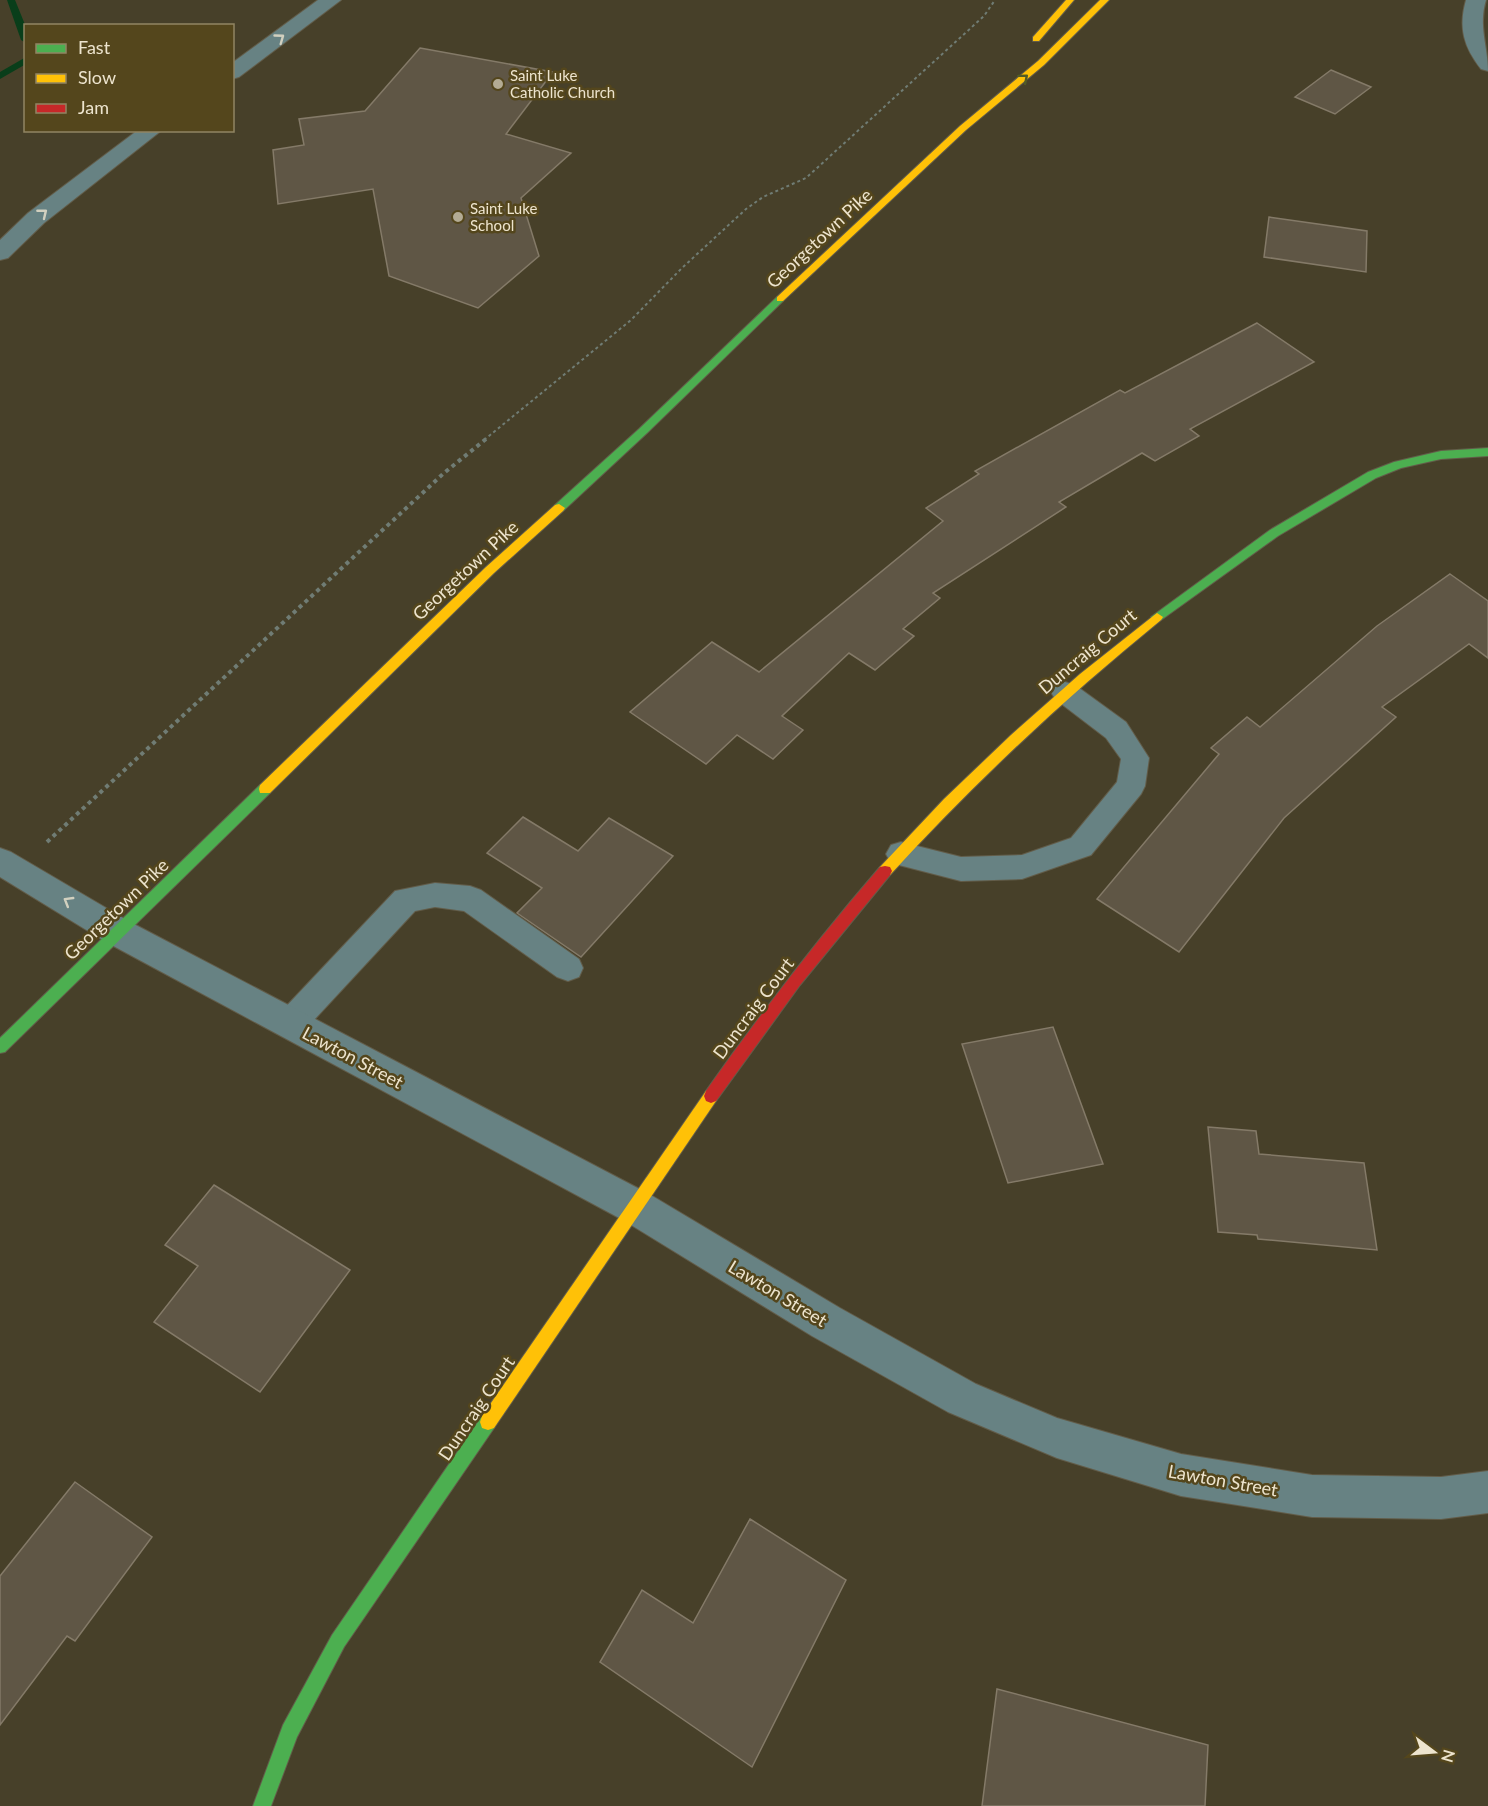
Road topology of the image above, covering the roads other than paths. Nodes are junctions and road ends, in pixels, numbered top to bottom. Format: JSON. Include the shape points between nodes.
{"nodes":[{"id":1,"x":331,"y":0,"type":"edge"},
{"id":2,"x":1070,"y":0,"type":"edge"},
{"id":3,"x":1105,"y":0,"type":"edge"},
{"id":4,"x":1476,"y":0,"type":"edge"},
{"id":5,"x":1026,"y":52,"type":"dead end"},
{"id":6,"x":1488,"y":65,"type":"edge"},
{"id":7,"x":1012,"y":69,"type":"dead end"},
{"id":8,"x":234,"y":72,"type":"edge"},
{"id":9,"x":963,"y":128,"type":"junction"},
{"id":10,"x":149,"y":132,"type":"edge"},
{"id":11,"x":0,"y":253,"type":"edge"},
{"id":12,"x":1488,"y":452,"type":"edge"},
{"id":13,"x":1065,"y":692,"type":"junction"},
{"id":14,"x":901,"y":854,"type":"junction"},
{"id":15,"x":8,"y":866,"type":"edge"},
{"id":16,"x":117,"y":932,"type":"junction"},
{"id":17,"x":568,"y":968,"type":"dead end"},
{"id":18,"x":290,"y":1024,"type":"junction"},
{"id":19,"x":0,"y":1047,"type":"edge"},
{"id":20,"x":636,"y":1207,"type":"junction"},
{"id":21,"x":1488,"y":1492,"type":"edge"},
{"id":22,"x":262,"y":1806,"type":"edge"}],
"edges":[{"from":8,"to":1,"type":"street","one_way":true},
{"from":2,"to":5,"type":"main road"},
{"from":9,"to":3,"type":"main road","name":"Georgetown Pike","one_way":true,"via":[[1041,63]]},
{"from":4,"to":6,"type":"street","via":[[1470,36]]},
{"from":7,"to":9,"type":"main road","name":"Georgetown Pike"},
{"from":9,"to":16,"type":"main road","name":"Georgetown Pike","via":[[429,628]]},
{"from":11,"to":10,"type":"street","one_way":true,"via":[[36,218]]},
{"from":12,"to":13,"type":"main road","name":"Duncraig Court","via":[[1441,455],[1372,475],[1274,533],[1176,602]]},
{"from":13,"to":14,"type":"main road","name":"Duncraig Court","via":[[936,814]]},
{"from":13,"to":14,"type":"lane","via":[[1116,730],[1135,758],[1131,786],[1082,847],[1022,867],[961,869]]},
{"from":14,"to":20,"type":"main road","name":"Duncraig Court","via":[[845,916],[746,1046]]},
{"from":16,"to":15,"type":"street","name":"Lawton Street","one_way":true},
{"from":16,"to":18,"type":"street","name":"Lawton Street"},
{"from":16,"to":19,"type":"main road","name":"Georgetown Pike"},
{"from":17,"to":18,"type":"lane","via":[[470,899],[435,895],[406,900]]},
{"from":18,"to":20,"type":"street","name":"Lawton Street"},
{"from":20,"to":21,"type":"street","name":"Lawton Street","via":[[826,1322],[962,1398],[1057,1438],[1181,1475],[1312,1496],[1441,1498]]},
{"from":20,"to":22,"type":"main road","name":"Duncraig Court","via":[[338,1641],[290,1732]]}]}
